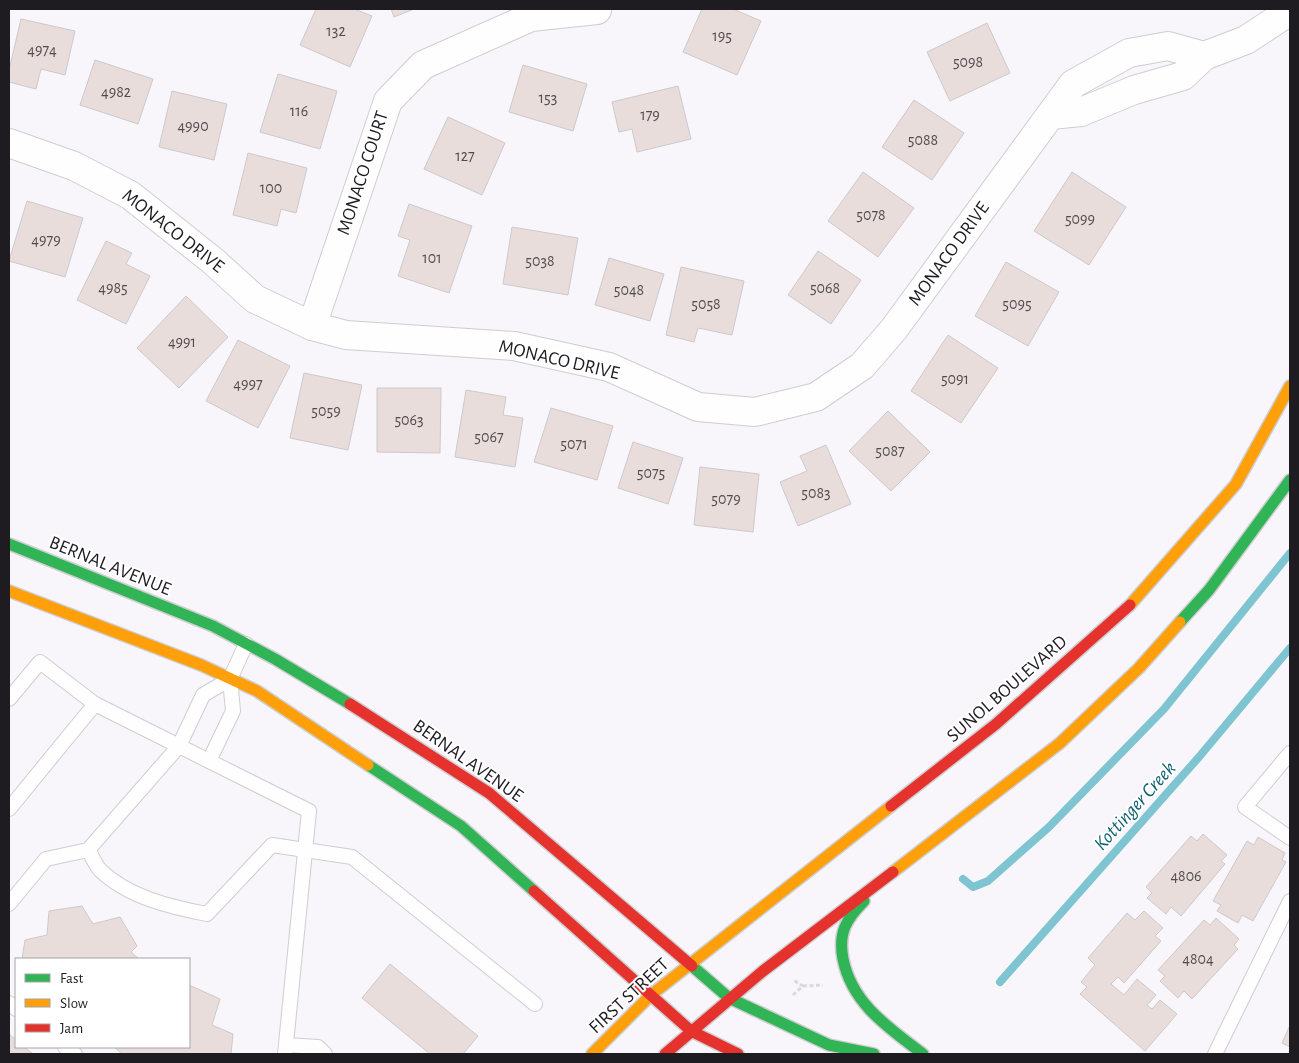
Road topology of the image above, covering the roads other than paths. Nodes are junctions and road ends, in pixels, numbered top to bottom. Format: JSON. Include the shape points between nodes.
{"nodes":[{"id":1,"x":597,"y":10,"type":"dead end"},
{"id":2,"x":1290,"y":11,"type":"edge"},
{"id":3,"x":1204,"y":56,"type":"junction"},
{"id":4,"x":1051,"y":115,"type":"junction"},
{"id":5,"x":9,"y":143,"type":"edge"},
{"id":6,"x":312,"y":326,"type":"junction"},
{"id":7,"x":1290,"y":386,"type":"edge"},
{"id":8,"x":1290,"y":480,"type":"edge"},
{"id":9,"x":9,"y":544,"type":"edge"},
{"id":10,"x":9,"y":591,"type":"edge"},
{"id":11,"x":246,"y":644,"type":"junction"},
{"id":12,"x":230,"y":678,"type":"junction"},
{"id":13,"x":9,"y":699,"type":"edge"},
{"id":14,"x":95,"y":704,"type":"junction"},
{"id":15,"x":179,"y":746,"type":"junction"},
{"id":16,"x":1290,"y":753,"type":"edge"},
{"id":17,"x":209,"y":761,"type":"junction"},
{"id":18,"x":9,"y":809,"type":"edge"},
{"id":19,"x":1290,"y":838,"type":"edge"},
{"id":20,"x":88,"y":850,"type":"junction"},
{"id":21,"x":305,"y":850,"type":"junction"},
{"id":22,"x":890,"y":872,"type":"junction"},
{"id":23,"x":1290,"y":901,"type":"edge"},
{"id":24,"x":9,"y":904,"type":"edge"},
{"id":25,"x":690,"y":965,"type":"junction"},
{"id":26,"x":652,"y":995,"type":"junction"},
{"id":27,"x":729,"y":998,"type":"junction"},
{"id":28,"x":535,"y":1004,"type":"dead end"},
{"id":29,"x":691,"y":1031,"type":"junction"},
{"id":30,"x":285,"y":1050,"type":"edge"},
{"id":31,"x":325,"y":1054,"type":"edge"},
{"id":32,"x":592,"y":1054,"type":"edge"},
{"id":33,"x":664,"y":1054,"type":"edge"},
{"id":34,"x":738,"y":1054,"type":"edge"},
{"id":35,"x":874,"y":1054,"type":"edge"},
{"id":36,"x":923,"y":1054,"type":"edge"},
{"id":37,"x":1215,"y":1054,"type":"edge"}],
"edges":[{"from":1,"to":6,"type":"street","name":"MONACO COURT","via":[[531,17],[422,65],[388,101]]},
{"from":2,"to":3,"type":"street","via":[[1246,40]]},
{"from":3,"to":4,"type":"street","via":[[1183,76],[1134,90],[1081,112]]},
{"from":3,"to":4,"type":"street","name":"MONACO DRIVE","via":[[1168,46],[1129,54],[1073,84]]},
{"from":4,"to":6,"type":"street","name":"MONACO DRIVE","via":[[894,329],[862,366],[816,397],[755,412],[698,407],[609,367],[514,346],[346,335]]},
{"from":5,"to":6,"type":"street","name":"MONACO DRIVE","via":[[74,166],[130,195],[255,299]]},
{"from":7,"to":25,"type":"main road","name":"SUNOL BOULEVARD","via":[[1236,484],[1132,603],[996,724]]},
{"from":8,"to":22,"type":"main road","via":[[1209,590],[1139,668],[1060,743]]},
{"from":9,"to":11,"type":"main road","name":"BERNAL AVENUE","via":[[213,626]]},
{"from":10,"to":12,"type":"main road"},
{"from":11,"to":12,"type":"lane"},
{"from":11,"to":25,"type":"main road","name":"BERNAL AVENUE","via":[[395,732],[489,793]]},
{"from":12,"to":15,"type":"lane","via":[[203,695]]},
{"from":12,"to":17,"type":"lane","via":[[233,711]]},
{"from":12,"to":26,"type":"main road","via":[[257,691],[461,826]]},
{"from":13,"to":14,"type":"lane","via":[[40,662]]},
{"from":14,"to":15,"type":"lane"},
{"from":14,"to":18,"type":"lane"},
{"from":15,"to":17,"type":"lane"},
{"from":15,"to":20,"type":"lane"},
{"from":16,"to":19,"type":"lane","via":[[1245,807]]},
{"from":17,"to":21,"type":"lane","via":[[309,811]]},
{"from":20,"to":21,"type":"lane","via":[[99,868],[118,884],[165,905],[207,914],[272,845]]},
{"from":20,"to":24,"type":"lane","via":[[46,859]]},
{"from":21,"to":28,"type":"lane","via":[[352,857]]},
{"from":21,"to":30,"type":"lane"},
{"from":22,"to":27,"type":"main road"},
{"from":22,"to":36,"type":"main road","via":[[846,921],[841,942],[843,964],[852,990],[874,1015]]},
{"from":23,"to":37,"type":"lane"},
{"from":25,"to":26,"type":"main road","name":"FIRST STREET"},
{"from":25,"to":27,"type":"main road","name":"BERNAL AVENUE"},
{"from":26,"to":29,"type":"main road"},
{"from":26,"to":32,"type":"main road","name":"FIRST STREET"},
{"from":27,"to":29,"type":"main road"},
{"from":27,"to":35,"type":"main road","name":"BERNAL AVENUE","via":[[829,1045]]},
{"from":29,"to":33,"type":"main road"},
{"from":29,"to":34,"type":"main road"},
{"from":30,"to":31,"type":"lane","via":[[318,1047]]}]}
